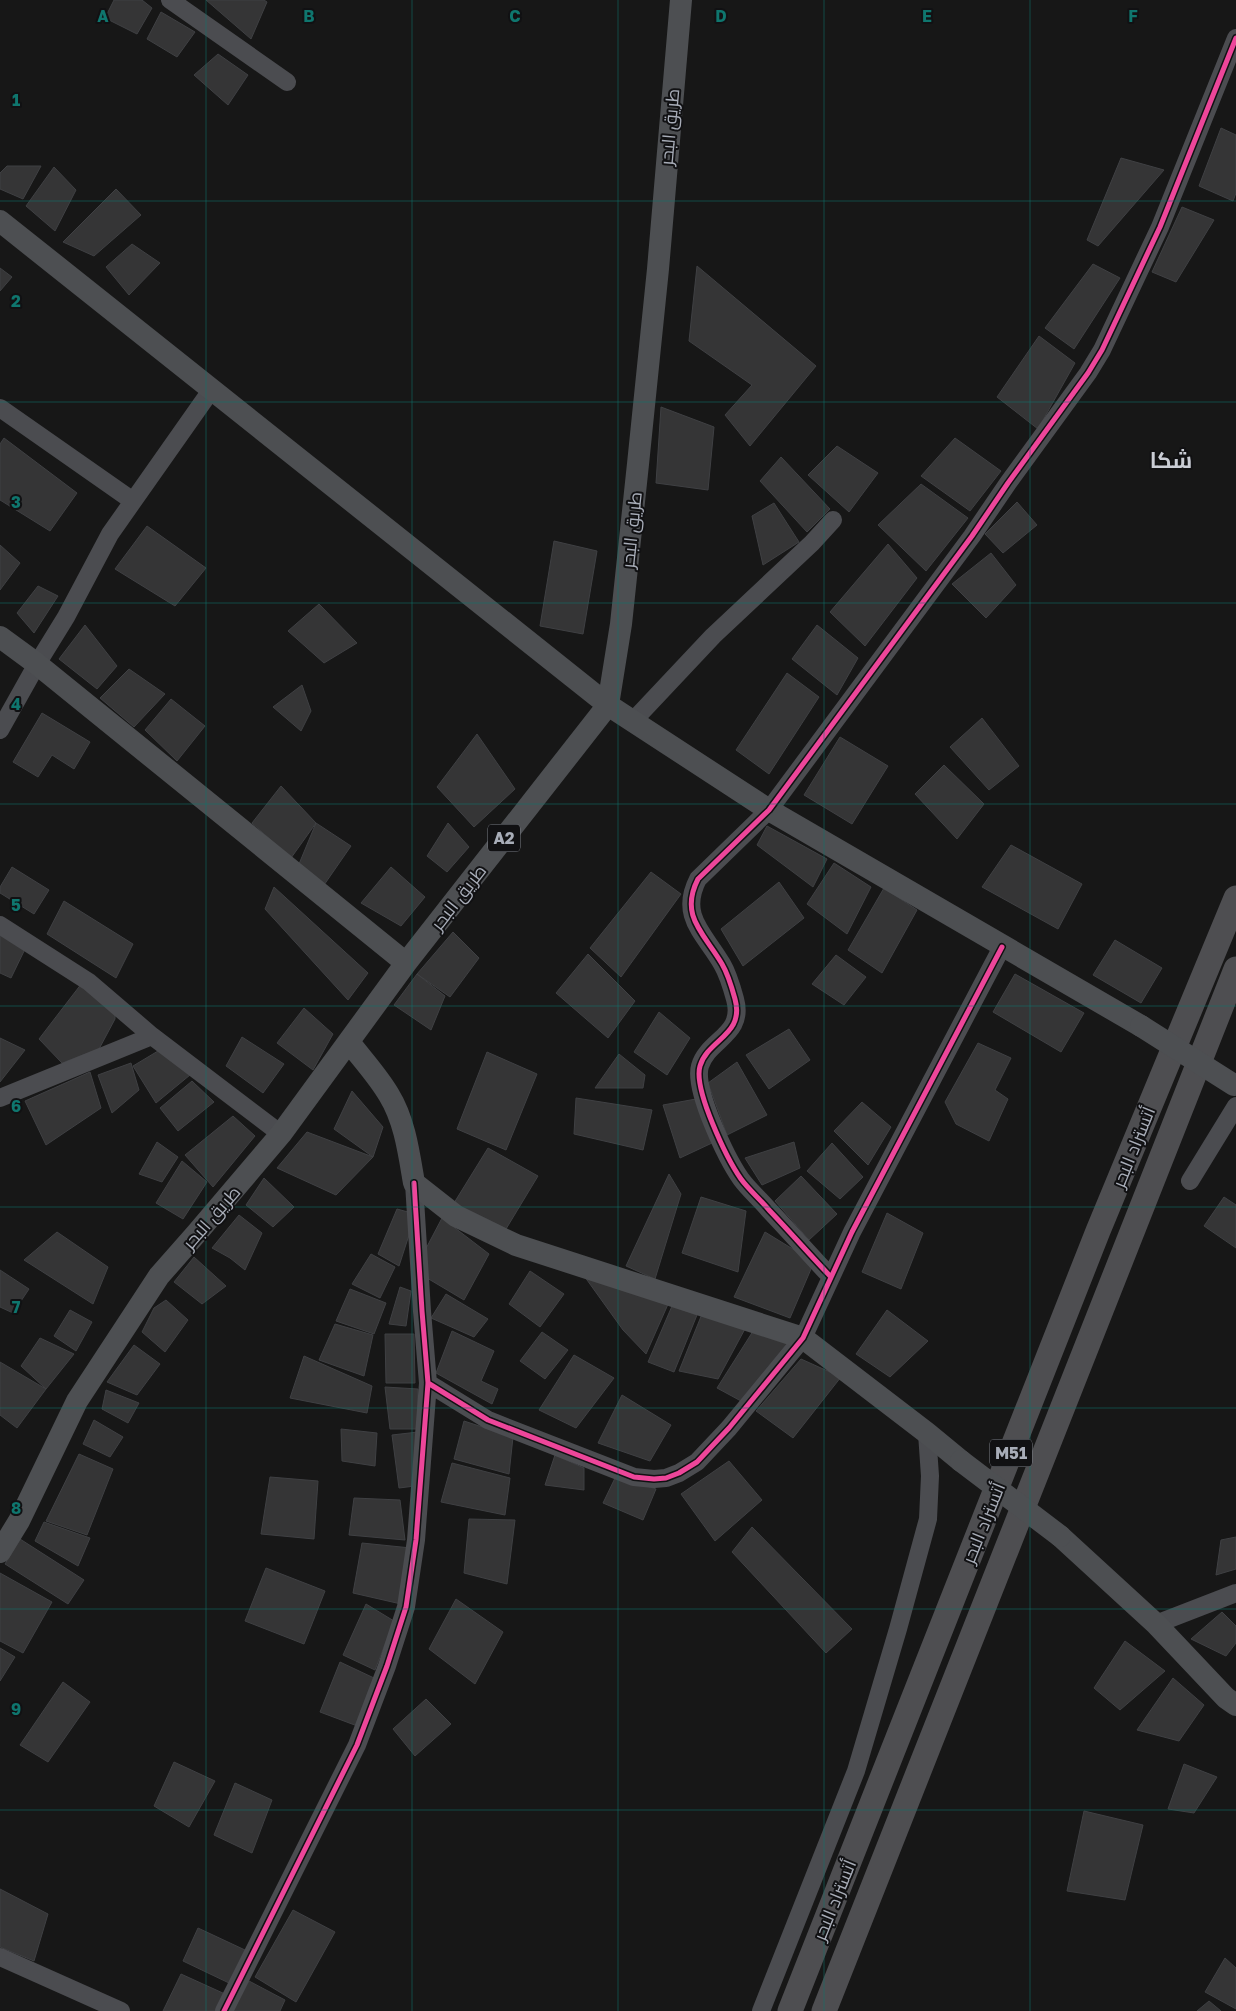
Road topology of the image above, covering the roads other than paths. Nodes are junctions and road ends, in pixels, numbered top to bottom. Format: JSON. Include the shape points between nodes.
{"nodes":[{"id":1,"x":170,"y":0,"type":"edge"},
{"id":2,"x":681,"y":0,"type":"edge"},
{"id":3,"x":1236,"y":38,"type":"edge"},
{"id":4,"x":287,"y":82,"type":"dead end"},
{"id":5,"x":0,"y":221,"type":"edge"},
{"id":6,"x":212,"y":389,"type":"junction"},
{"id":7,"x":0,"y":408,"type":"edge"},
{"id":8,"x":133,"y":501,"type":"junction"},
{"id":9,"x":832,"y":520,"type":"dead end"},
{"id":10,"x":0,"y":637,"type":"edge"},
{"id":11,"x":37,"y":664,"type":"junction"},
{"id":12,"x":608,"y":705,"type":"junction"},
{"id":13,"x":632,"y":721,"type":"junction"},
{"id":14,"x":0,"y":730,"type":"edge"},
{"id":15,"x":768,"y":810,"type":"junction"},
{"id":16,"x":1236,"y":898,"type":"edge"},
{"id":17,"x":0,"y":925,"type":"edge"},
{"id":18,"x":1002,"y":947,"type":"junction"},
{"id":19,"x":406,"y":963,"type":"junction"},
{"id":20,"x":1236,"y":968,"type":"edge"},
{"id":21,"x":152,"y":1036,"type":"junction"},
{"id":22,"x":349,"y":1042,"type":"junction"},
{"id":23,"x":1236,"y":1092,"type":"edge"},
{"id":24,"x":0,"y":1098,"type":"edge"},
{"id":25,"x":281,"y":1134,"type":"junction"},
{"id":26,"x":1190,"y":1181,"type":"dead end"},
{"id":27,"x":414,"y":1184,"type":"junction"},
{"id":28,"x":831,"y":1277,"type":"junction"},
{"id":29,"x":803,"y":1338,"type":"junction"},
{"id":30,"x":428,"y":1383,"type":"junction"},
{"id":31,"x":927,"y":1433,"type":"junction"},
{"id":32,"x":0,"y":1552,"type":"edge"},
{"id":33,"x":1236,"y":1593,"type":"edge"},
{"id":34,"x":1156,"y":1624,"type":"junction"},
{"id":35,"x":1236,"y":1705,"type":"edge"},
{"id":36,"x":0,"y":1956,"type":"edge"},
{"id":37,"x":121,"y":2011,"type":"edge"},
{"id":38,"x":224,"y":2011,"type":"edge"},
{"id":39,"x":761,"y":2011,"type":"edge"},
{"id":40,"x":790,"y":2011,"type":"edge"},
{"id":41,"x":824,"y":2011,"type":"edge"}],
"edges":[{"from":1,"to":4,"type":"street"},
{"from":2,"to":12,"type":"main road","name":"طريق البحر","number":"A2","via":[[638,464],[621,624]]},
{"from":3,"to":15,"type":"street","via":[[1160,227],[1102,350],[972,536]]},
{"from":5,"to":6,"type":"main road"},
{"from":6,"to":8,"type":"street"},
{"from":6,"to":12,"type":"main road"},
{"from":7,"to":8,"type":"street"},
{"from":8,"to":11,"type":"street","via":[[110,534]]},
{"from":9,"to":13,"type":"street","via":[[812,543],[713,636]]},
{"from":10,"to":11,"type":"main road"},
{"from":11,"to":14,"type":"street"},
{"from":11,"to":19,"type":"main road"},
{"from":12,"to":13,"type":"main road"},
{"from":12,"to":19,"type":"main road","name":"طريق البحر","number":"A2"},
{"from":13,"to":15,"type":"main road"},
{"from":15,"to":18,"type":"main road"},
{"from":15,"to":28,"type":"street","via":[[698,879],[692,892],[692,916],[723,966],[736,1010],[735,1023],[706,1053],[698,1080],[712,1123],[741,1178]]},
{"from":16,"to":40,"type":"highway","name":"أتستراد البحر","number":"M51","via":[[1098,1231]]},
{"from":17,"to":21,"type":"street","via":[[89,982]]},
{"from":18,"to":23,"type":"main road","bridge":true,"via":[[1141,1026]]},
{"from":18,"to":28,"type":"street"},
{"from":19,"to":22,"type":"main road","name":"طريق البحر","number":"A2"},
{"from":20,"to":41,"type":"highway","name":"أتستراد البحر","number":"M51"},
{"from":21,"to":24,"type":"street"},
{"from":21,"to":25,"type":"street"},
{"from":22,"to":25,"type":"main road","name":"طريق البحر","number":"A2"},
{"from":22,"to":27,"type":"main road","via":[[398,1114]]},
{"from":23,"to":26,"type":"street"},
{"from":25,"to":32,"type":"main road","name":"طريق البحر","number":"A2","via":[[159,1276],[77,1401],[19,1522]]},
{"from":27,"to":29,"type":"main road","via":[[456,1216],[516,1245]]},
{"from":27,"to":30,"type":"street"},
{"from":28,"to":29,"type":"street"},
{"from":29,"to":30,"type":"street","via":[[697,1462],[666,1478],[634,1476],[488,1420]]},
{"from":29,"to":31,"type":"main road"},
{"from":30,"to":38,"type":"street","via":[[416,1540],[406,1607],[387,1666],[357,1745]]},
{"from":31,"to":34,"type":"main road","bridge":true,"via":[[1060,1536]]},
{"from":31,"to":39,"type":"street","via":[[928,1519],[898,1629],[856,1771]]},
{"from":33,"to":34,"type":"street"},
{"from":34,"to":35,"type":"main road"},
{"from":36,"to":37,"type":"street"}]}
